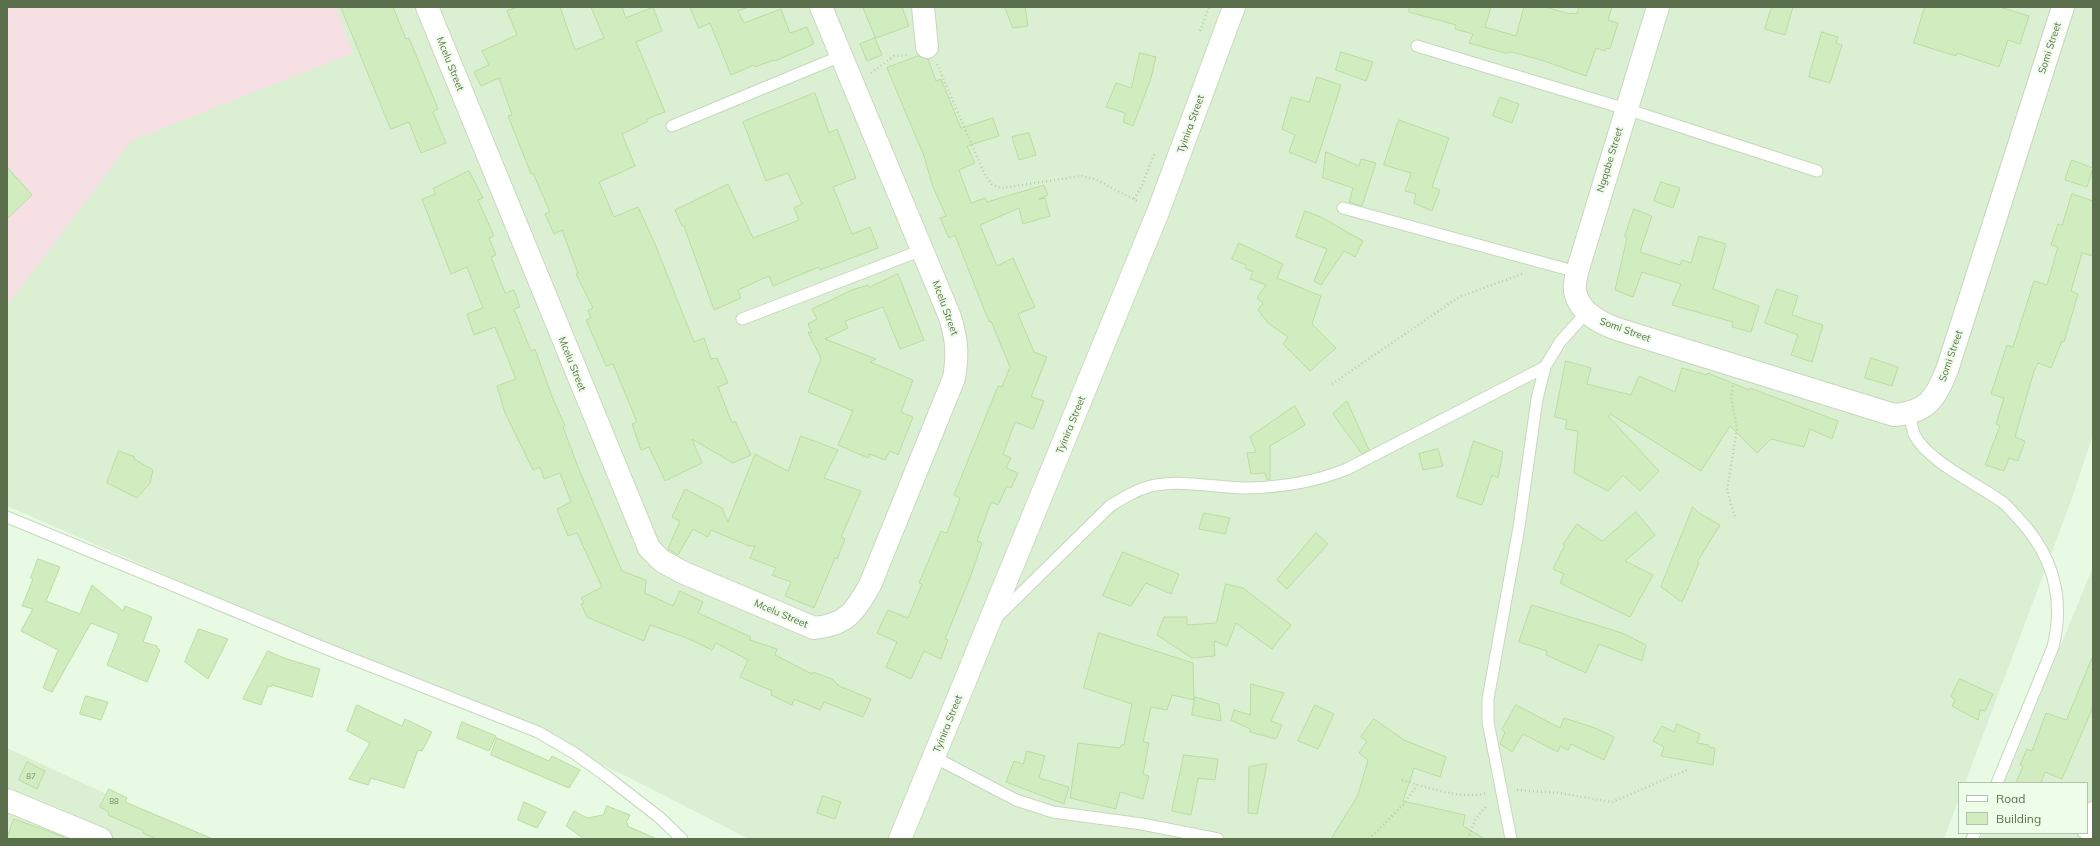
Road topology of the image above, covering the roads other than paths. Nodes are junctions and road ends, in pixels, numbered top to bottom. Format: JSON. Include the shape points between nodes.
{"nodes":[{"id":1,"x":427,"y":7,"type":"edge"},
{"id":2,"x":821,"y":7,"type":"edge"},
{"id":3,"x":923,"y":7,"type":"edge"},
{"id":4,"x":1234,"y":7,"type":"edge"},
{"id":5,"x":1658,"y":7,"type":"edge"},
{"id":6,"x":2063,"y":7,"type":"edge"},
{"id":7,"x":927,"y":46,"type":"road end"},
{"id":8,"x":1417,"y":46,"type":"dead end"},
{"id":9,"x":841,"y":56,"type":"junction"},
{"id":10,"x":1626,"y":109,"type":"junction"},
{"id":11,"x":672,"y":126,"type":"dead end"},
{"id":12,"x":1817,"y":171,"type":"dead end"},
{"id":13,"x":1343,"y":208,"type":"dead end"},
{"id":14,"x":922,"y":250,"type":"junction"},
{"id":15,"x":1576,"y":272,"type":"junction"},
{"id":16,"x":1587,"y":312,"type":"junction"},
{"id":17,"x":742,"y":319,"type":"dead end"},
{"id":18,"x":1545,"y":367,"type":"junction"},
{"id":19,"x":1909,"y":414,"type":"junction"},
{"id":20,"x":7,"y":517,"type":"edge"},
{"id":21,"x":988,"y":625,"type":"junction"},
{"id":22,"x":934,"y":757,"type":"junction"},
{"id":23,"x":1997,"y":782,"type":"edge"},
{"id":24,"x":7,"y":800,"type":"edge"},
{"id":25,"x":2093,"y":813,"type":"edge"},
{"id":26,"x":2088,"y":826,"type":"edge"},
{"id":27,"x":101,"y":839,"type":"edge"},
{"id":28,"x":682,"y":839,"type":"edge"},
{"id":29,"x":900,"y":839,"type":"edge"},
{"id":30,"x":1218,"y":839,"type":"edge"},
{"id":31,"x":1511,"y":839,"type":"edge"}],
"edges":[{"from":1,"to":14,"type":"street","name":"Mcelu Street","via":[[640,532],[648,548],[662,561],[682,572],[814,628],[831,627],[846,619],[859,605],[870,585],[954,378],[956,339],[950,317]]},
{"from":2,"to":9,"type":"street","name":"Mcelu Street"},
{"from":3,"to":7,"type":"street"},
{"from":4,"to":21,"type":"street","name":"Tyinira Street","via":[[1158,212]]},
{"from":5,"to":10,"type":"street","name":"Ngqabe Street"},
{"from":6,"to":19,"type":"street","name":"Somi Street","via":[[1947,370],[1937,394],[1926,406]]},
{"from":8,"to":10,"type":"lane"},
{"from":9,"to":11,"type":"lane"},
{"from":9,"to":14,"type":"street","name":"Mcelu Street"},
{"from":10,"to":12,"type":"lane"},
{"from":10,"to":15,"type":"street","name":"Ngqabe Street"},
{"from":13,"to":15,"type":"lane"},
{"from":14,"to":17,"type":"lane"},
{"from":15,"to":16,"type":"street","name":"Ngqabe Street","via":[[1574,290]]},
{"from":16,"to":18,"type":"lane","via":[[1560,342]]},
{"from":16,"to":19,"type":"street","name":"Somi Street","via":[[1598,322],[1617,329],[1894,415]]},
{"from":18,"to":21,"type":"lane","via":[[1373,456],[1324,478],[1296,485],[1248,488],[1171,484],[1151,486],[1131,493],[1110,506]]},
{"from":18,"to":31,"type":"lane","via":[[1537,399],[1519,527],[1488,699],[1488,722]]},
{"from":19,"to":23,"type":"lane","via":[[1915,435],[1924,447],[1940,462],[2003,502],[2025,526],[2052,572],[2058,602],[2058,625],[2053,647]]},
{"from":20,"to":28,"type":"lane","via":[[322,647],[538,732],[606,776],[659,817]]},
{"from":21,"to":22,"type":"street","name":"Tyinira Street"},
{"from":22,"to":29,"type":"street","name":"Tyinira Street"},
{"from":22,"to":30,"type":"lane","via":[[1016,800],[1053,812],[1142,824]]},
{"from":24,"to":27,"type":"street"},
{"from":25,"to":26,"type":"street"}]}
